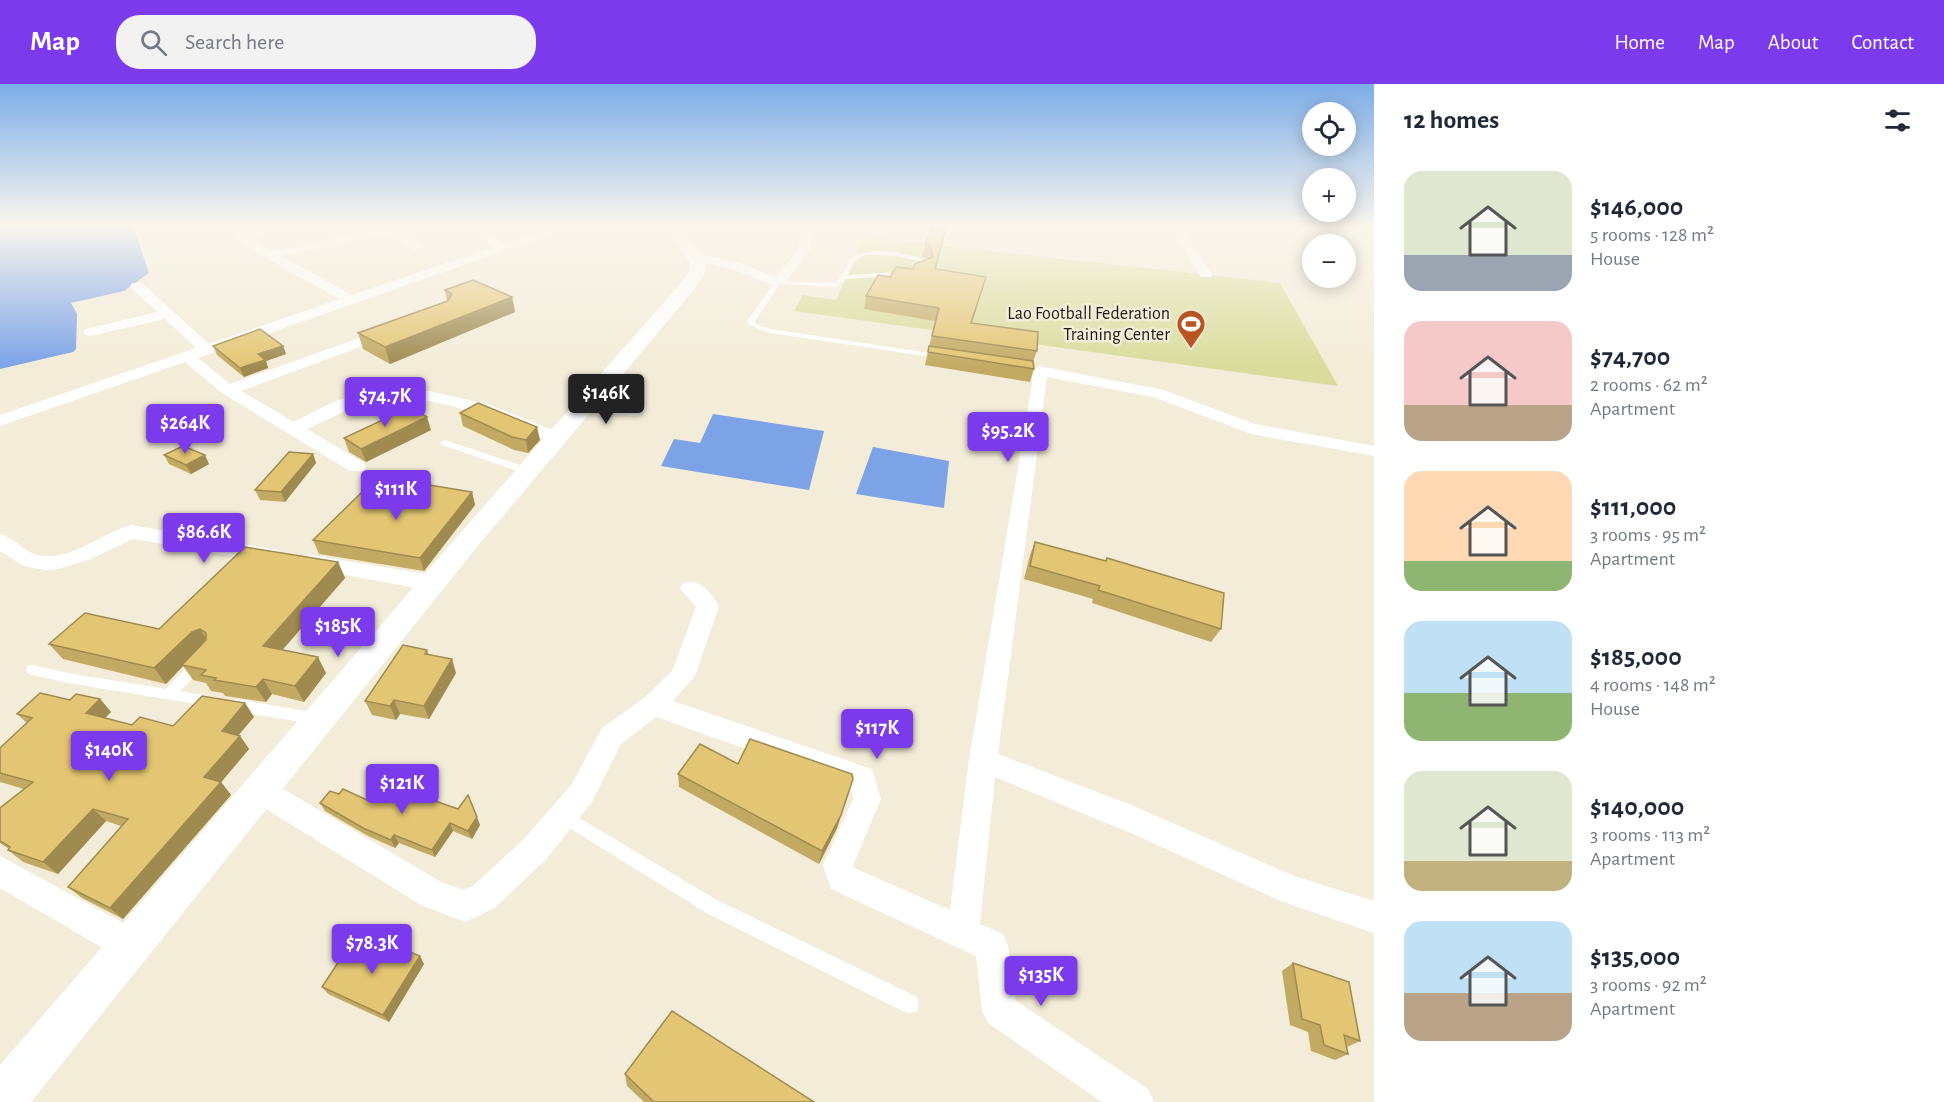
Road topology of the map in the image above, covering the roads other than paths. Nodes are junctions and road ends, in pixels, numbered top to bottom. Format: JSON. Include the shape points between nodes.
{"nodes":[{"id":1,"x":303,"y":274,"type":"edge"},
{"id":2,"x":427,"y":274,"type":"edge"},
{"id":3,"x":696,"y":274,"type":"edge"},
{"id":4,"x":757,"y":274,"type":"edge"},
{"id":5,"x":785,"y":274,"type":"edge"},
{"id":6,"x":846,"y":274,"type":"edge"},
{"id":7,"x":890,"y":274,"type":"edge"},
{"id":8,"x":844,"y":277,"type":"junction"},
{"id":9,"x":778,"y":282,"type":"junction"},
{"id":10,"x":137,"y":286,"type":"dead end"},
{"id":11,"x":352,"y":301,"type":"junction"},
{"id":12,"x":168,"y":314,"type":"junction"},
{"id":13,"x":402,"y":327,"type":"edge"},
{"id":14,"x":90,"y":332,"type":"dead end"},
{"id":15,"x":208,"y":351,"type":"junction"},
{"id":16,"x":189,"y":358,"type":"junction"},
{"id":17,"x":948,"y":358,"type":"edge"},
{"id":18,"x":228,"y":390,"type":"junction"},
{"id":19,"x":586,"y":405,"type":"junction"},
{"id":20,"x":632,"y":411,"type":"dead end"},
{"id":21,"x":0,"y":421,"type":"edge"},
{"id":22,"x":294,"y":429,"type":"junction"},
{"id":23,"x":557,"y":438,"type":"junction"},
{"id":24,"x":445,"y":443,"type":"dead end"},
{"id":25,"x":1374,"y":451,"type":"edge"},
{"id":26,"x":357,"y":466,"type":"dead end"},
{"id":27,"x":528,"y":471,"type":"junction"},
{"id":28,"x":0,"y":541,"type":"edge"},
{"id":29,"x":433,"y":583,"type":"junction"},
{"id":30,"x":691,"y":588,"type":"dead end"},
{"id":31,"x":209,"y":652,"type":"edge"},
{"id":32,"x":33,"y":670,"type":"dead end"},
{"id":33,"x":169,"y":694,"type":"junction"},
{"id":34,"x":653,"y":705,"type":"junction"},
{"id":35,"x":319,"y":719,"type":"junction"},
{"id":36,"x":983,"y":760,"type":"junction"},
{"id":37,"x":260,"y":790,"type":"junction"},
{"id":38,"x":564,"y":816,"type":"junction"},
{"id":39,"x":0,"y":871,"type":"edge"},
{"id":40,"x":1374,"y":917,"type":"edge"},
{"id":41,"x":963,"y":933,"type":"junction"},
{"id":42,"x":130,"y":945,"type":"junction"},
{"id":43,"x":910,"y":1004,"type":"dead end"},
{"id":44,"x":0,"y":1102,"type":"edge"},
{"id":45,"x":1135,"y":1102,"type":"edge"}],
"edges":[{"from":1,"to":11,"type":"street"},
{"from":2,"to":11,"type":"street"},
{"from":3,"to":19,"type":"street"},
{"from":4,"to":9,"type":"street"},
{"from":5,"to":9,"type":"street"},
{"from":6,"to":8,"type":"lane"},
{"from":7,"to":8,"type":"lane"},
{"from":8,"to":9,"type":"lane","via":[[836,285]]},
{"from":9,"to":17,"type":"lane","via":[[751,321],[758,328]]},
{"from":10,"to":12,"type":"street"},
{"from":11,"to":15,"type":"street"},
{"from":12,"to":14,"type":"street"},
{"from":12,"to":15,"type":"street"},
{"from":13,"to":18,"type":"street"},
{"from":15,"to":16,"type":"street"},
{"from":16,"to":18,"type":"street"},
{"from":16,"to":21,"type":"street"},
{"from":18,"to":22,"type":"street"},
{"from":19,"to":20,"type":"street"},
{"from":19,"to":23,"type":"street"},
{"from":22,"to":23,"type":"street","via":[[359,399],[429,396],[482,408]]},
{"from":22,"to":26,"type":"street"},
{"from":23,"to":27,"type":"street"},
{"from":24,"to":27,"type":"lane"},
{"from":25,"to":36,"type":"street","via":[[1251,429],[1157,393],[1033,370],[1040,384]]},
{"from":27,"to":29,"type":"street"},
{"from":28,"to":29,"type":"street","via":[[32,561],[61,563],[131,532]]},
{"from":29,"to":35,"type":"street"},
{"from":30,"to":34,"type":"street","via":[[708,606],[682,676]]},
{"from":31,"to":33,"type":"lane"},
{"from":32,"to":33,"type":"lane"},
{"from":33,"to":35,"type":"lane"},
{"from":34,"to":38,"type":"street","via":[[611,736],[582,793]]},
{"from":34,"to":41,"type":"street","via":[[862,778],[867,799],[837,865],[842,878]]},
{"from":35,"to":37,"type":"street"},
{"from":36,"to":40,"type":"street","via":[[1119,813],[1270,880]]},
{"from":36,"to":41,"type":"street"},
{"from":37,"to":38,"type":"street","via":[[432,894],[465,906],[484,897]]},
{"from":37,"to":42,"type":"street"},
{"from":38,"to":43,"type":"lane","via":[[711,906]]},
{"from":39,"to":42,"type":"street"},
{"from":41,"to":45,"type":"street","via":[[991,946],[1000,1011]]},
{"from":42,"to":44,"type":"street"}]}
